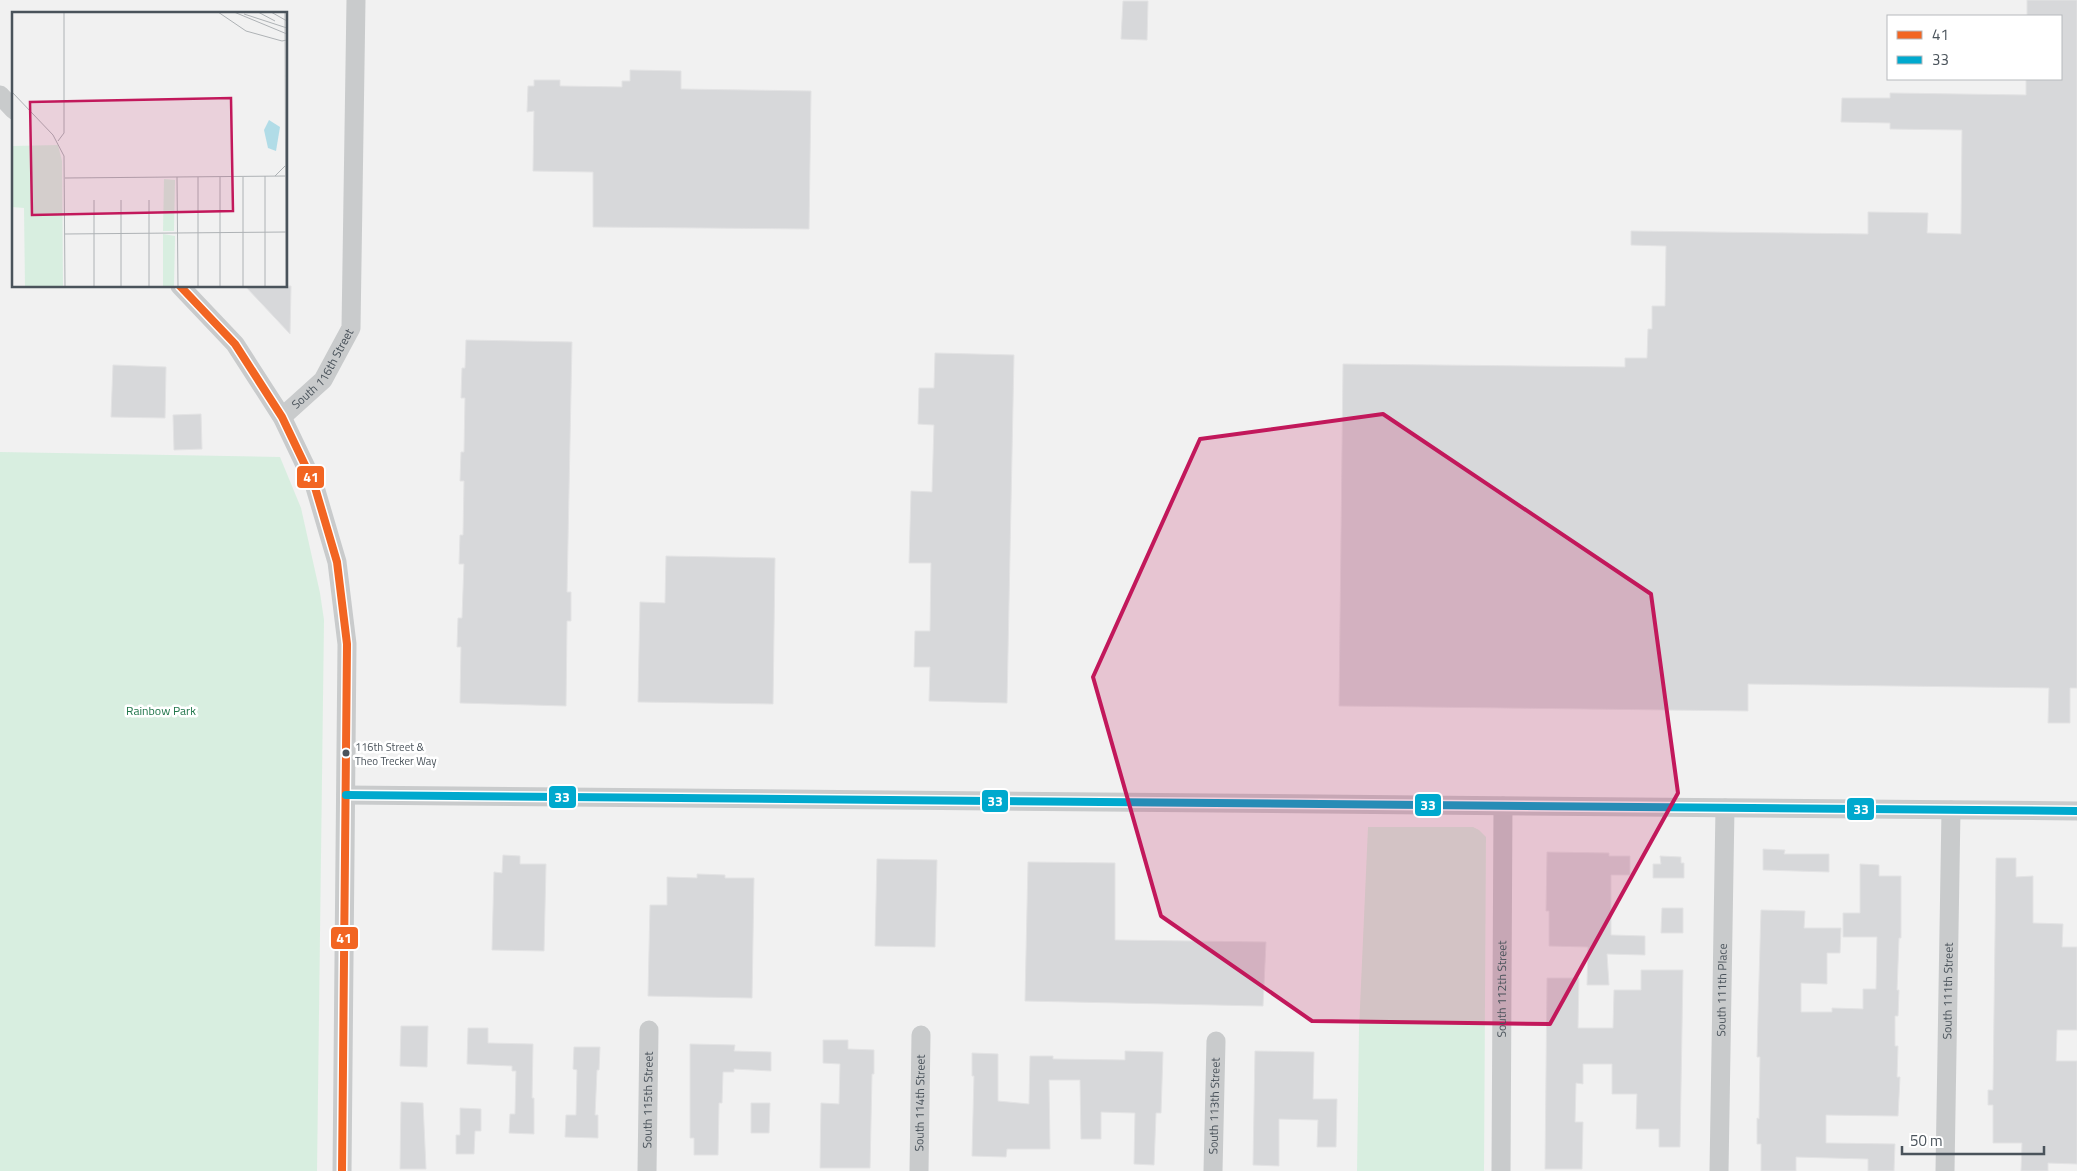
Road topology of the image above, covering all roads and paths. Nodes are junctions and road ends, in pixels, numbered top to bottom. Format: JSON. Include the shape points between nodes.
{"nodes":[{"id":1,"x":356,"y":0,"type":"edge"},
{"id":2,"x":0,"y":95,"type":"edge"},
{"id":3,"x":12,"y":108,"type":"edge"},
{"id":4,"x":182,"y":288,"type":"edge"},
{"id":5,"x":282,"y":417,"type":"junction"},
{"id":6,"x":346,"y":795,"type":"junction"},
{"id":7,"x":1503,"y":806,"type":"junction"},
{"id":8,"x":1726,"y":808,"type":"junction"},
{"id":9,"x":1950,"y":810,"type":"junction"},
{"id":10,"x":2077,"y":811,"type":"edge"},
{"id":11,"x":649,"y":1030,"type":"dead end"},
{"id":12,"x":921,"y":1035,"type":"dead end"},
{"id":13,"x":1216,"y":1041,"type":"dead end"},
{"id":14,"x":342,"y":1171,"type":"edge"},
{"id":15,"x":647,"y":1171,"type":"edge"},
{"id":16,"x":919,"y":1171,"type":"edge"},
{"id":17,"x":1213,"y":1171,"type":"edge"},
{"id":18,"x":1500,"y":1171,"type":"edge"},
{"id":19,"x":1719,"y":1171,"type":"edge"},
{"id":20,"x":1945,"y":1171,"type":"edge"}],
"edges":[{"from":1,"to":5,"type":"street","name":"South 116th Street","via":[[351,328],[323,380]]},
{"from":2,"to":3,"type":"street"},
{"from":4,"to":5,"type":"street","via":[[235,344]]},
{"from":5,"to":6,"type":"street","name":"South 116th Street","via":[[314,484],[337,562],[347,644]]},
{"from":6,"to":7,"type":"street"},
{"from":6,"to":14,"type":"street","name":"South 116th Street"},
{"from":7,"to":8,"type":"street"},
{"from":7,"to":18,"type":"street","name":"South 112th Street"},
{"from":8,"to":9,"type":"street"},
{"from":8,"to":19,"type":"street","name":"South 111th Place"},
{"from":9,"to":10,"type":"street"},
{"from":9,"to":20,"type":"street","name":"South 111th Street"},
{"from":11,"to":15,"type":"street","name":"South 115th Street"},
{"from":12,"to":16,"type":"street","name":"South 114th Street"},
{"from":13,"to":17,"type":"street","name":"South 113th Street"}]}
